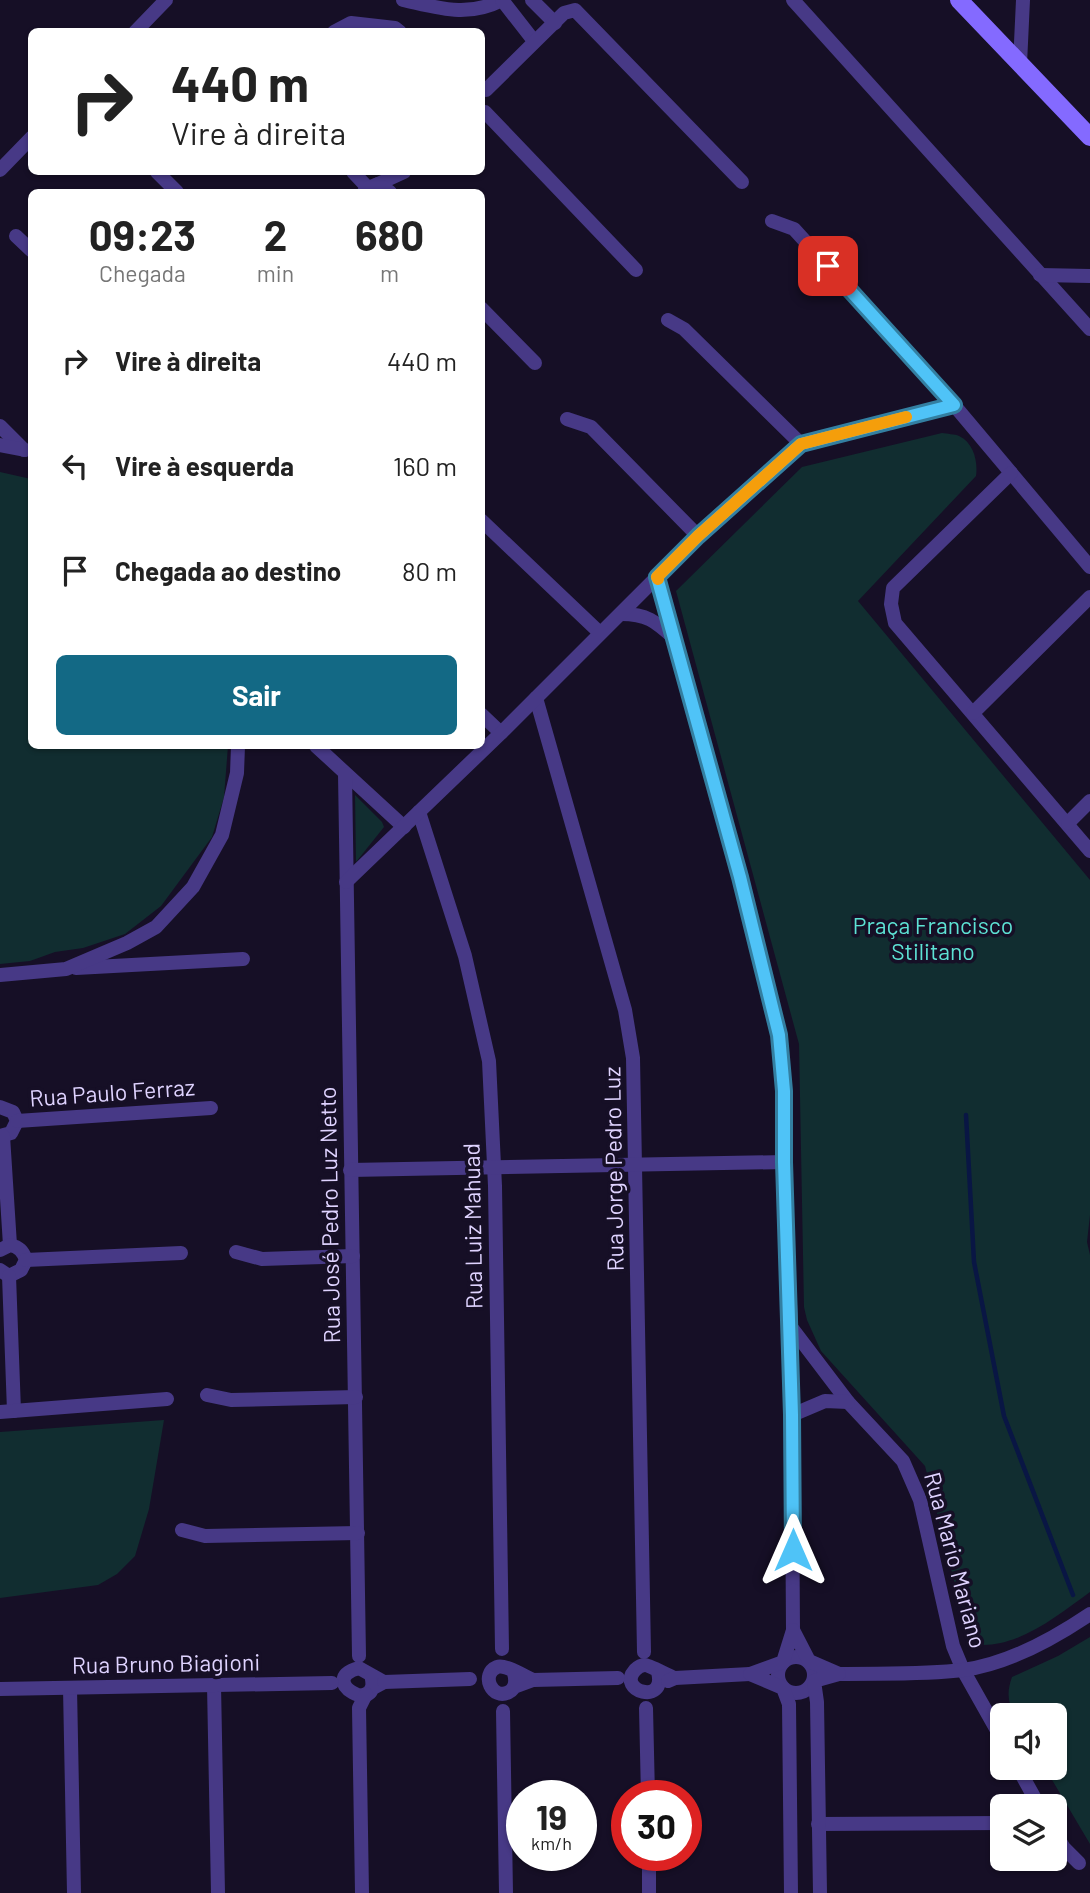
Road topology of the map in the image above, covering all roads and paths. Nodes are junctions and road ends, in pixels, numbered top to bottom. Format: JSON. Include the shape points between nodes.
{"nodes":[{"id":1,"x":166,"y":0,"type":"edge"},
{"id":2,"x":402,"y":0,"type":"edge"},
{"id":3,"x":502,"y":0,"type":"edge"},
{"id":4,"x":532,"y":0,"type":"edge"},
{"id":5,"x":793,"y":0,"type":"edge"},
{"id":6,"x":959,"y":0,"type":"edge"},
{"id":7,"x":1023,"y":0,"type":"edge"},
{"id":8,"x":555,"y":23,"type":"junction"},
{"id":9,"x":139,"y":28,"type":"edge"},
{"id":10,"x":342,"y":28,"type":"edge"},
{"id":11,"x":387,"y":28,"type":"edge"},
{"id":12,"x":534,"y":41,"type":"junction"},
{"id":13,"x":1020,"y":64,"type":"junction"},
{"id":14,"x":485,"y":87,"type":"edge"},
{"id":15,"x":485,"y":90,"type":"edge"},
{"id":16,"x":485,"y":110,"type":"edge"},
{"id":17,"x":485,"y":115,"type":"edge"},
{"id":18,"x":1090,"y":137,"type":"edge"},
{"id":19,"x":28,"y":141,"type":"edge"},
{"id":20,"x":0,"y":170,"type":"edge"},
{"id":21,"x":160,"y":175,"type":"edge"},
{"id":22,"x":356,"y":175,"type":"edge"},
{"id":23,"x":400,"y":175,"type":"edge"},
{"id":24,"x":741,"y":182,"type":"dead end"},
{"id":25,"x":174,"y":189,"type":"edge"},
{"id":26,"x":378,"y":189,"type":"edge"},
{"id":27,"x":380,"y":189,"type":"edge"},
{"id":28,"x":772,"y":221,"type":"dead end"},
{"id":29,"x":16,"y":236,"type":"dead end"},
{"id":30,"x":28,"y":247,"type":"edge"},
{"id":31,"x":636,"y":270,"type":"dead end"},
{"id":32,"x":1040,"y":275,"type":"junction"},
{"id":33,"x":1090,"y":276,"type":"edge"},
{"id":34,"x":485,"y":312,"type":"edge"},
{"id":35,"x":668,"y":320,"type":"dead end"},
{"id":36,"x":1090,"y":329,"type":"edge"},
{"id":37,"x":535,"y":363,"type":"dead end"},
{"id":38,"x":954,"y":405,"type":"junction"},
{"id":39,"x":567,"y":419,"type":"dead end"},
{"id":40,"x":0,"y":426,"type":"edge"},
{"id":41,"x":801,"y":444,"type":"junction"},
{"id":42,"x":0,"y":445,"type":"edge"},
{"id":43,"x":28,"y":453,"type":"edge"},
{"id":44,"x":1012,"y":473,"type":"junction"},
{"id":45,"x":485,"y":524,"type":"edge"},
{"id":46,"x":698,"y":536,"type":"junction"},
{"id":47,"x":1090,"y":567,"type":"edge"},
{"id":48,"x":657,"y":577,"type":"junction"},
{"id":49,"x":1090,"y":597,"type":"edge"},
{"id":50,"x":621,"y":614,"type":"junction"},
{"id":51,"x":600,"y":633,"type":"junction"},
{"id":52,"x":676,"y":639,"type":"junction"},
{"id":53,"x":536,"y":698,"type":"junction"},
{"id":54,"x":973,"y":713,"type":"junction"},
{"id":55,"x":485,"y":718,"type":"edge"},
{"id":56,"x":501,"y":733,"type":"junction"},
{"id":57,"x":485,"y":748,"type":"edge"},
{"id":58,"x":238,"y":749,"type":"edge"},
{"id":59,"x":319,"y":749,"type":"edge"},
{"id":60,"x":484,"y":749,"type":"edge"},
{"id":61,"x":345,"y":774,"type":"junction"},
{"id":62,"x":1090,"y":801,"type":"edge"},
{"id":63,"x":419,"y":812,"type":"junction"},
{"id":64,"x":1068,"y":823,"type":"junction"},
{"id":65,"x":404,"y":827,"type":"junction"},
{"id":66,"x":1090,"y":851,"type":"edge"},
{"id":67,"x":346,"y":882,"type":"junction"},
{"id":68,"x":243,"y":959,"type":"dead end"},
{"id":69,"x":66,"y":969,"type":"junction"},
{"id":70,"x":0,"y":975,"type":"edge"},
{"id":71,"x":0,"y":1107,"type":"edge"},
{"id":72,"x":211,"y":1108,"type":"dead end"},
{"id":73,"x":17,"y":1121,"type":"junction"},
{"id":74,"x":1,"y":1136,"type":"edge"},
{"id":75,"x":784,"y":1162,"type":"junction"},
{"id":76,"x":637,"y":1166,"type":"junction"},
{"id":77,"x":495,"y":1168,"type":"junction"},
{"id":78,"x":351,"y":1170,"type":"junction"},
{"id":79,"x":5,"y":1247,"type":"edge"},
{"id":80,"x":236,"y":1252,"type":"dead end"},
{"id":81,"x":181,"y":1253,"type":"dead end"},
{"id":82,"x":353,"y":1256,"type":"junction"},
{"id":83,"x":26,"y":1259,"type":"junction"},
{"id":84,"x":4,"y":1273,"type":"edge"},
{"id":85,"x":791,"y":1327,"type":"junction"},
{"id":86,"x":207,"y":1395,"type":"dead end"},
{"id":87,"x":355,"y":1397,"type":"junction"},
{"id":88,"x":167,"y":1399,"type":"dead end"},
{"id":89,"x":848,"y":1402,"type":"junction"},
{"id":90,"x":7,"y":1412,"type":"edge"},
{"id":91,"x":792,"y":1415,"type":"junction"},
{"id":92,"x":182,"y":1530,"type":"dead end"},
{"id":93,"x":358,"y":1534,"type":"junction"},
{"id":94,"x":1090,"y":1614,"type":"edge"},
{"id":95,"x":793,"y":1630,"type":"junction"},
{"id":96,"x":809,"y":1661,"type":"junction"},
{"id":97,"x":783,"y":1662,"type":"junction"},
{"id":98,"x":963,"y":1670,"type":"junction"},
{"id":99,"x":750,"y":1674,"type":"junction"},
{"id":100,"x":839,"y":1674,"type":"junction"},
{"id":101,"x":645,"y":1679,"type":"junction"},
{"id":102,"x":502,"y":1680,"type":"junction"},
{"id":103,"x":814,"y":1681,"type":"junction"},
{"id":104,"x":359,"y":1684,"type":"junction"},
{"id":105,"x":214,"y":1685,"type":"junction"},
{"id":106,"x":70,"y":1688,"type":"junction"},
{"id":107,"x":783,"y":1688,"type":"junction"},
{"id":108,"x":0,"y":1689,"type":"edge"},
{"id":109,"x":990,"y":1718,"type":"edge"},
{"id":110,"x":648,"y":1780,"type":"edge"},
{"id":111,"x":818,"y":1824,"type":"junction"},
{"id":112,"x":990,"y":1824,"type":"edge"},
{"id":113,"x":1067,"y":1851,"type":"edge"},
{"id":114,"x":1079,"y":1863,"type":"dead end"},
{"id":115,"x":649,"y":1871,"type":"edge"},
{"id":116,"x":74,"y":1893,"type":"edge"},
{"id":117,"x":218,"y":1893,"type":"edge"},
{"id":118,"x":362,"y":1893,"type":"edge"},
{"id":119,"x":506,"y":1893,"type":"edge"},
{"id":120,"x":649,"y":1893,"type":"edge"},
{"id":121,"x":791,"y":1893,"type":"edge"},
{"id":122,"x":820,"y":1893,"type":"edge"}],
"edges":[{"from":1,"to":9,"type":"street"},
{"from":2,"to":3,"type":"street","via":[[453,11],[485,9]]},
{"from":3,"to":12,"type":"street"},
{"from":4,"to":8,"type":"street"},
{"from":5,"to":32,"type":"street"},
{"from":6,"to":13,"type":"main road"},
{"from":7,"to":13,"type":"street"},
{"from":8,"to":12,"type":"street"},
{"from":8,"to":24,"type":"street","via":[[575,10]]},
{"from":10,"to":11,"type":"street","via":[[351,23]]},
{"from":12,"to":14,"type":"street"},
{"from":13,"to":18,"type":"main road"},
{"from":15,"to":16,"type":"street","via":[[491,101]]},
{"from":17,"to":31,"type":"street"},
{"from":19,"to":20,"type":"street"},
{"from":21,"to":25,"type":"street"},
{"from":22,"to":26,"type":"street"},
{"from":23,"to":27,"type":"street"},
{"from":28,"to":38,"type":"street","via":[[794,229]]},
{"from":29,"to":30,"type":"street"},
{"from":32,"to":33,"type":"street"},
{"from":32,"to":36,"type":"street"},
{"from":34,"to":37,"type":"street"},
{"from":35,"to":41,"type":"street","via":[[684,330]]},
{"from":38,"to":41,"type":"street"},
{"from":38,"to":44,"type":"street"},
{"from":39,"to":46,"type":"street","via":[[591,427]]},
{"from":40,"to":43,"type":"street"},
{"from":41,"to":46,"type":"street"},
{"from":42,"to":43,"type":"street"},
{"from":44,"to":47,"type":"street"},
{"from":44,"to":54,"type":"street","via":[[893,588],[895,623]]},
{"from":45,"to":51,"type":"street"},
{"from":46,"to":48,"type":"street"},
{"from":48,"to":50,"type":"street"},
{"from":48,"to":52,"type":"street"},
{"from":49,"to":54,"type":"street"},
{"from":50,"to":51,"type":"street"},
{"from":50,"to":52,"type":"street","via":[[640,614]]},
{"from":51,"to":53,"type":"street"},
{"from":52,"to":75,"type":"street","via":[[779,1035]]},
{"from":53,"to":56,"type":"street"},
{"from":53,"to":76,"type":"street","name":"Rua Jorge Pedro Luz","via":[[625,1010],[633,1058]]},
{"from":54,"to":64,"type":"street"},
{"from":55,"to":56,"type":"street"},
{"from":56,"to":57,"type":"street"},
{"from":58,"to":69,"type":"street","via":[[222,835],[194,887],[156,927]]},
{"from":59,"to":61,"type":"street"},
{"from":60,"to":63,"type":"street"},
{"from":61,"to":65,"type":"street"},
{"from":61,"to":67,"type":"street","name":"Rua José Pedro Luz Netto"},
{"from":62,"to":64,"type":"street"},
{"from":63,"to":65,"type":"street"},
{"from":63,"to":77,"type":"street","name":"Rua Luiz Mahuad","via":[[465,956],[489,1061]]},
{"from":64,"to":66,"type":"street"},
{"from":65,"to":67,"type":"street"},
{"from":67,"to":78,"type":"street","name":"Rua José Pedro Luz Netto"},
{"from":68,"to":69,"type":"street"},
{"from":69,"to":70,"type":"street"},
{"from":71,"to":73,"type":"street","via":[[13,1112]]},
{"from":72,"to":73,"type":"street","name":"Rua Paulo Ferraz"},
{"from":73,"to":74,"type":"street","via":[[14,1130]]},
{"from":74,"to":79,"type":"street"},
{"from":75,"to":76,"type":"street"},
{"from":75,"to":85,"type":"street"},
{"from":76,"to":77,"type":"street"},
{"from":76,"to":101,"type":"street","name":"Rua Jorge Pedro Luz"},
{"from":77,"to":78,"type":"street"},
{"from":77,"to":102,"type":"street","name":"Rua Luiz Mahuad"},
{"from":78,"to":82,"type":"street","name":"Rua José Pedro Luz Netto"},
{"from":79,"to":83,"type":"street","via":[[20,1249]]},
{"from":80,"to":82,"type":"street","via":[[262,1259]]},
{"from":81,"to":83,"type":"street"},
{"from":82,"to":87,"type":"street","name":"Rua José Pedro Luz Netto"},
{"from":83,"to":84,"type":"street","via":[[21,1270]]},
{"from":84,"to":90,"type":"street"},
{"from":85,"to":89,"type":"street","name":"Rua Mario Mariano"},
{"from":85,"to":91,"type":"street"},
{"from":86,"to":87,"type":"street","via":[[231,1400]]},
{"from":87,"to":93,"type":"street","name":"Rua José Pedro Luz Netto"},
{"from":88,"to":90,"type":"street"},
{"from":89,"to":91,"type":"street","via":[[825,1401]]},
{"from":89,"to":98,"type":"street","name":"Rua Mario Mariano","via":[[903,1461],[911,1476]]},
{"from":91,"to":95,"type":"street"},
{"from":92,"to":93,"type":"street","via":[[205,1536]]},
{"from":93,"to":104,"type":"street","name":"Rua José Pedro Luz Netto"},
{"from":94,"to":98,"type":"street","via":[[1024,1652]]},
{"from":95,"to":96,"type":"street"},
{"from":95,"to":97,"type":"street"},
{"from":96,"to":97,"type":"street","via":[[793,1657]]},
{"from":96,"to":100,"type":"street"},
{"from":96,"to":103,"type":"street"},
{"from":97,"to":99,"type":"street"},
{"from":97,"to":107,"type":"street","via":[[778,1678]]},
{"from":98,"to":100,"type":"street"},
{"from":98,"to":109,"type":"street","name":"Rua Mario Mariano"},
{"from":99,"to":101,"type":"street"},
{"from":99,"to":107,"type":"street"},
{"from":100,"to":103,"type":"street"},
{"from":101,"to":102,"type":"street"},
{"from":101,"to":110,"type":"street","name":"Rua Jorge Pedro Luz"},
{"from":102,"to":104,"type":"street","name":"Rua Bruno Biagioni"},
{"from":102,"to":119,"type":"street","name":"Rua Luiz Mahuad"},
{"from":103,"to":107,"type":"street","via":[[803,1692]]},
{"from":103,"to":111,"type":"street"},
{"from":104,"to":105,"type":"street","name":"Rua Bruno Biagioni"},
{"from":104,"to":118,"type":"street","name":"Rua José Pedro Luz Netto"},
{"from":105,"to":106,"type":"street","name":"Rua Bruno Biagioni"},
{"from":105,"to":117,"type":"street"},
{"from":106,"to":108,"type":"street","name":"Rua Bruno Biagioni"},
{"from":106,"to":116,"type":"street"},
{"from":107,"to":121,"type":"street","via":[[789,1704]]},
{"from":111,"to":112,"type":"street"},
{"from":111,"to":122,"type":"street"},
{"from":113,"to":114,"type":"street"},
{"from":115,"to":120,"type":"street"}]}
